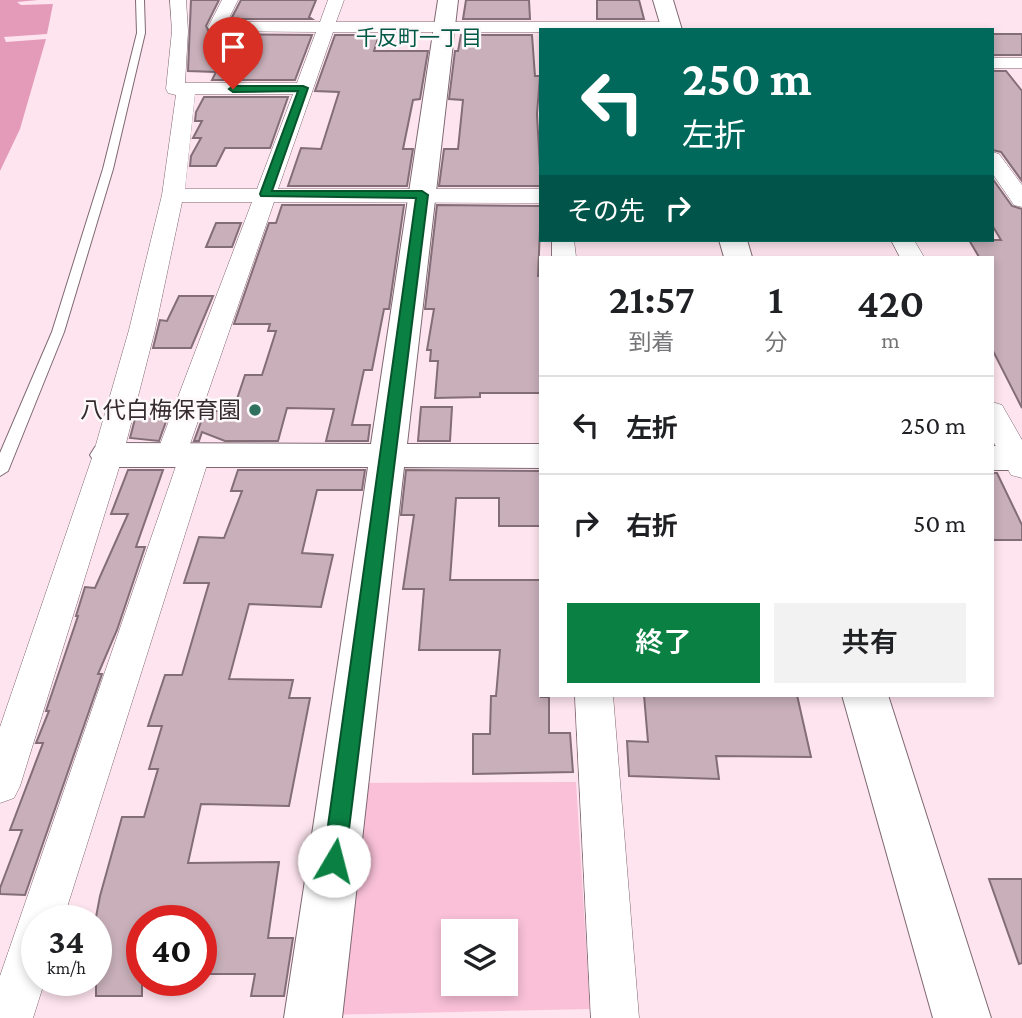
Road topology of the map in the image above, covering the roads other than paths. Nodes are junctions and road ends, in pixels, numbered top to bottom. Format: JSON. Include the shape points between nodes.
{"nodes":[{"id":1,"x":140,"y":0,"type":"edge"},
{"id":2,"x":178,"y":0,"type":"edge"},
{"id":3,"x":230,"y":0,"type":"edge"},
{"id":4,"x":336,"y":0,"type":"edge"},
{"id":5,"x":663,"y":0,"type":"edge"},
{"id":6,"x":446,"y":14,"type":"edge"},
{"id":7,"x":546,"y":23,"type":"edge"},
{"id":8,"x":327,"y":27,"type":"junction"},
{"id":9,"x":672,"y":28,"type":"edge"},
{"id":10,"x":198,"y":29,"type":"junction"},
{"id":11,"x":994,"y":63,"type":"edge"},
{"id":12,"x":1022,"y":63,"type":"edge"},
{"id":13,"x":303,"y":88,"type":"junction"},
{"id":14,"x":187,"y":89,"type":"junction"},
{"id":15,"x":994,"y":161,"type":"edge"},
{"id":16,"x":265,"y":194,"type":"junction"},
{"id":17,"x":173,"y":195,"type":"junction"},
{"id":18,"x":422,"y":195,"type":"junction"},
{"id":19,"x":539,"y":196,"type":"edge"},
{"id":20,"x":994,"y":196,"type":"edge"},
{"id":21,"x":1021,"y":198,"type":"edge"},
{"id":22,"x":994,"y":416,"type":"edge"},
{"id":23,"x":108,"y":455,"type":"junction"},
{"id":24,"x":183,"y":455,"type":"junction"},
{"id":25,"x":388,"y":456,"type":"junction"},
{"id":26,"x":539,"y":456,"type":"edge"},
{"id":27,"x":1013,"y":460,"type":"edge"},
{"id":28,"x":0,"y":471,"type":"edge"},
{"id":29,"x":594,"y":697,"type":"edge"},
{"id":30,"x":866,"y":697,"type":"edge"},
{"id":31,"x":0,"y":786,"type":"edge"},
{"id":32,"x":46,"y":905,"type":"edge"},
{"id":33,"x":21,"y":982,"type":"edge"},
{"id":34,"x":9,"y":1018,"type":"edge"},
{"id":35,"x":313,"y":1018,"type":"edge"},
{"id":36,"x":615,"y":1018,"type":"edge"},
{"id":37,"x":962,"y":1018,"type":"edge"}],
"edges":[{"from":1,"to":28,"type":"lane","via":[[141,33],[108,169],[58,332]]},
{"from":2,"to":10,"type":"street"},
{"from":3,"to":10,"type":"street"},
{"from":4,"to":8,"type":"street"},
{"from":5,"to":9,"type":"street"},
{"from":6,"to":7,"type":"street"},
{"from":6,"to":8,"type":"street"},
{"from":6,"to":18,"type":"street"},
{"from":7,"to":9,"type":"street"},
{"from":8,"to":10,"type":"street"},
{"from":8,"to":13,"type":"street"},
{"from":10,"to":14,"type":"street","via":[[174,89]]},
{"from":11,"to":12,"type":"street"},
{"from":13,"to":14,"type":"street"},
{"from":13,"to":16,"type":"street"},
{"from":14,"to":17,"type":"street"},
{"from":15,"to":21,"type":"street"},
{"from":16,"to":17,"type":"street"},
{"from":16,"to":18,"type":"street"},
{"from":16,"to":24,"type":"street"},
{"from":17,"to":23,"type":"street"},
{"from":18,"to":19,"type":"street"},
{"from":18,"to":25,"type":"street"},
{"from":20,"to":21,"type":"street"},
{"from":22,"to":27,"type":"street"},
{"from":23,"to":24,"type":"street"},
{"from":23,"to":31,"type":"street"},
{"from":24,"to":25,"type":"street"},
{"from":24,"to":32,"type":"street"},
{"from":25,"to":26,"type":"street"},
{"from":25,"to":35,"type":"street"},
{"from":29,"to":36,"type":"street"},
{"from":30,"to":37,"type":"street"},
{"from":33,"to":34,"type":"street"}]}
